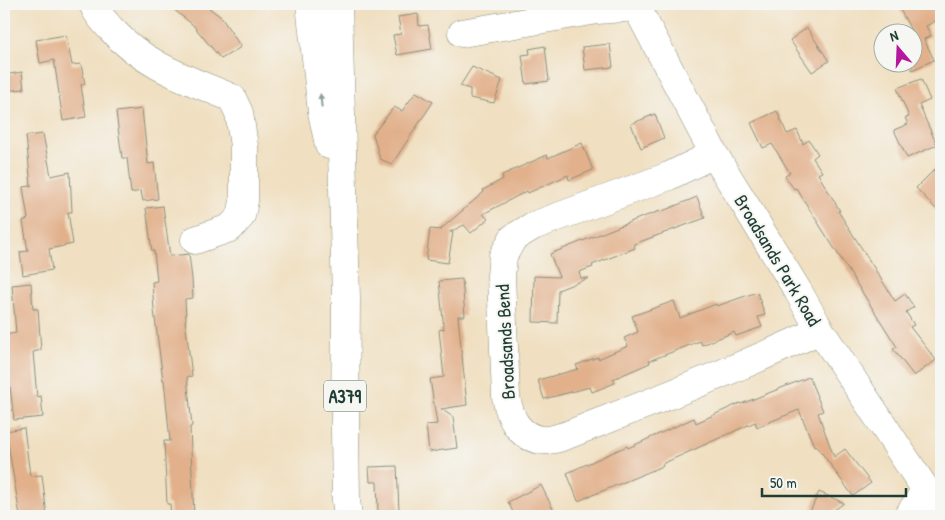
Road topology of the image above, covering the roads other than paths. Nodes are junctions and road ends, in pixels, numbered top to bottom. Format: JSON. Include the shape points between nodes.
{"nodes":[{"id":1,"x":93,"y":4,"type":"edge"},
{"id":2,"x":310,"y":4,"type":"edge"},
{"id":3,"x":338,"y":4,"type":"edge"},
{"id":4,"x":636,"y":5,"type":"edge"},
{"id":5,"x":462,"y":33,"type":"dead end"},
{"id":6,"x":714,"y":154,"type":"junction"},
{"id":7,"x":344,"y":218,"type":"junction"},
{"id":8,"x":195,"y":240,"type":"dead end"},
{"id":9,"x":820,"y":330,"type":"junction"},
{"id":10,"x":933,"y":496,"type":"edge"},
{"id":11,"x":348,"y":516,"type":"edge"},
{"id":12,"x":908,"y":516,"type":"edge"}],
"edges":[{"from":1,"to":8,"type":"street","via":[[103,21],[143,58],[232,98],[239,113],[244,146],[241,216],[230,228]]},
{"from":7,"to":2,"type":"street","number":"A379","one_way":true,"via":[[322,112]]},
{"from":3,"to":7,"type":"street","number":"A379"},
{"from":4,"to":5,"type":"street"},
{"from":4,"to":6,"type":"street","name":"Broadsands Park Road"},
{"from":6,"to":9,"type":"street","name":"Broadsands Park Road"},
{"from":6,"to":9,"type":"street","name":"Broadsands Bend","via":[[669,176],[533,226],[513,238],[503,256],[501,276],[506,397],[509,414],[515,424],[525,434],[542,440],[556,439],[765,356]]},
{"from":7,"to":11,"type":"street","number":"A379"},
{"from":9,"to":10,"type":"street","name":"Broadsands Park Road"},
{"from":10,"to":12,"type":"street"}]}
